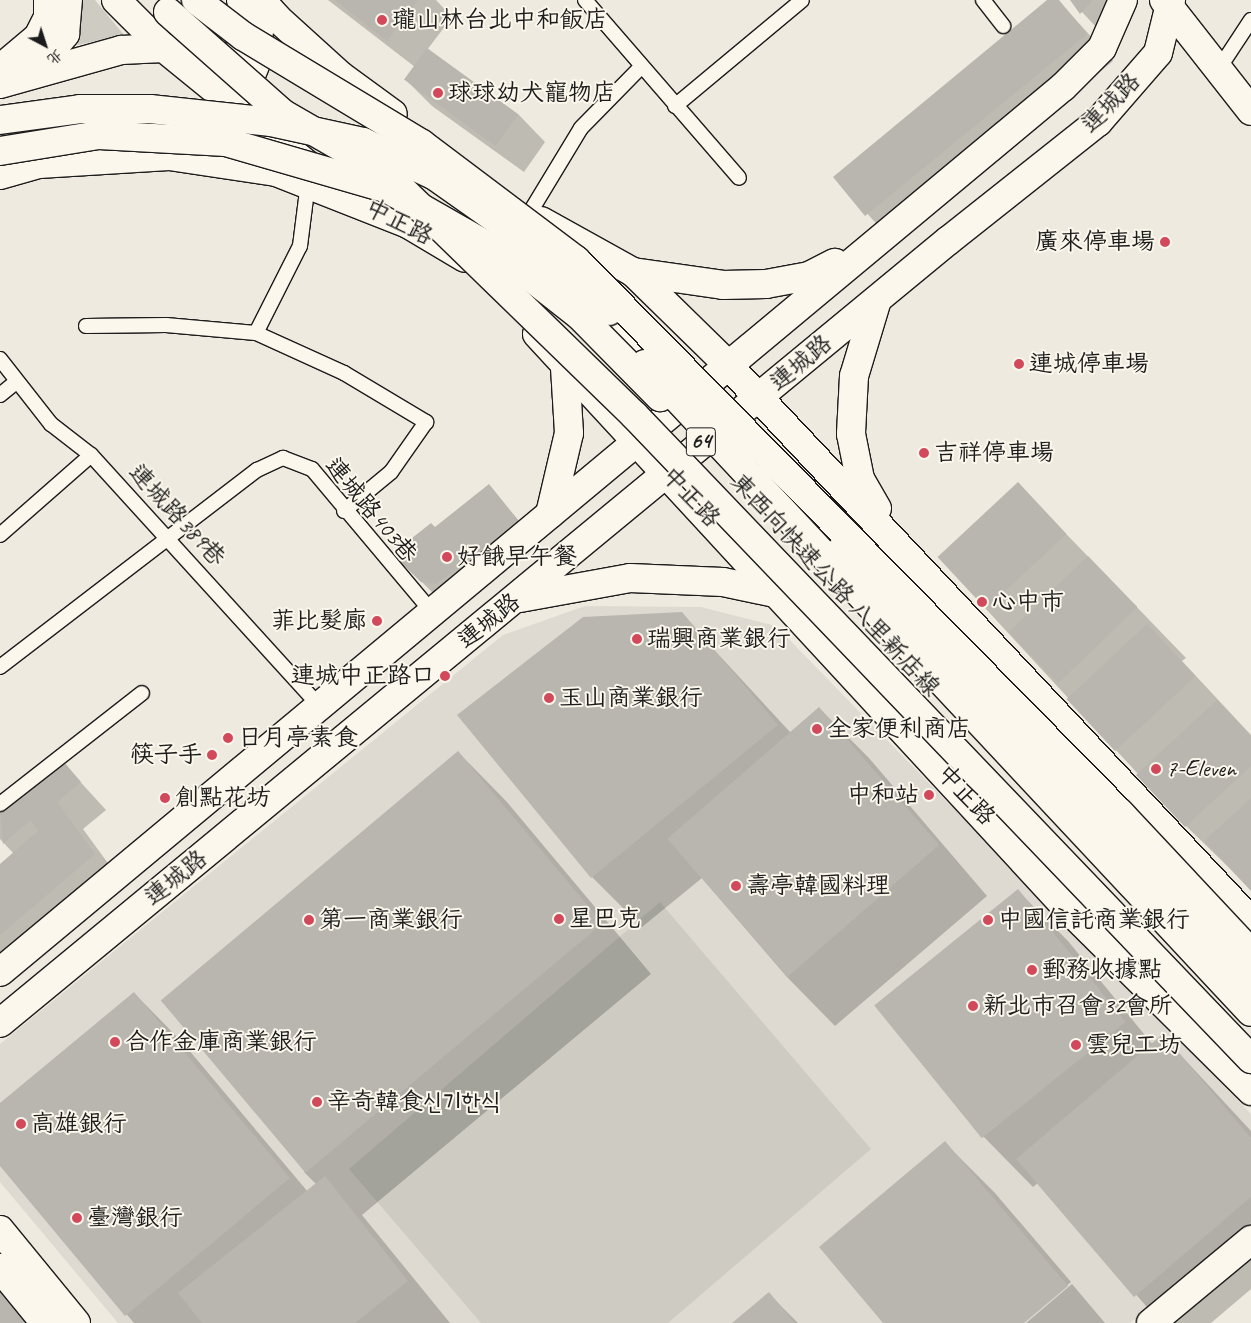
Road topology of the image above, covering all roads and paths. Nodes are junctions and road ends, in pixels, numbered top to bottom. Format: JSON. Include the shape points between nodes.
{"nodes":[{"id":1,"x":48,"y":0,"type":"edge"},
{"id":2,"x":68,"y":0,"type":"edge"},
{"id":3,"x":116,"y":0,"type":"edge"},
{"id":4,"x":156,"y":0,"type":"edge"},
{"id":5,"x":196,"y":0,"type":"edge"},
{"id":6,"x":242,"y":0,"type":"edge"},
{"id":7,"x":255,"y":0,"type":"edge"},
{"id":8,"x":585,"y":0,"type":"edge"},
{"id":9,"x":802,"y":0,"type":"edge"},
{"id":10,"x":983,"y":0,"type":"edge"},
{"id":11,"x":1123,"y":0,"type":"edge"},
{"id":12,"x":1168,"y":4,"type":"edge"},
{"id":13,"x":269,"y":9,"type":"edge"},
{"id":14,"x":1251,"y":20,"type":"edge"},
{"id":15,"x":1003,"y":26,"type":"dead end"},
{"id":16,"x":164,"y":48,"type":"junction"},
{"id":17,"x":256,"y":62,"type":"junction"},
{"id":18,"x":642,"y":67,"type":"junction"},
{"id":19,"x":1218,"y":70,"type":"junction"},
{"id":20,"x":341,"y":76,"type":"junction"},
{"id":21,"x":2,"y":81,"type":"edge"},
{"id":22,"x":239,"y":105,"type":"junction"},
{"id":23,"x":675,"y":106,"type":"junction"},
{"id":24,"x":1251,"y":111,"type":"edge"},
{"id":25,"x":0,"y":120,"type":"edge"},
{"id":26,"x":147,"y":126,"type":"junction"},
{"id":27,"x":0,"y":136,"type":"edge"},
{"id":28,"x":422,"y":144,"type":"junction"},
{"id":29,"x":0,"y":151,"type":"edge"},
{"id":30,"x":39,"y":164,"type":"junction"},
{"id":31,"x":384,"y":172,"type":"junction"},
{"id":32,"x":0,"y":175,"type":"edge"},
{"id":33,"x":739,"y":178,"type":"dead end"},
{"id":34,"x":308,"y":182,"type":"junction"},
{"id":35,"x":343,"y":195,"type":"junction"},
{"id":36,"x":529,"y":214,"type":"junction"},
{"id":37,"x":872,"y":244,"type":"junction"},
{"id":38,"x":633,"y":272,"type":"junction"},
{"id":39,"x":496,"y":285,"type":"junction"},
{"id":40,"x":877,"y":300,"type":"junction"},
{"id":41,"x":86,"y":326,"type":"dead end"},
{"id":42,"x":256,"y":334,"type":"junction"},
{"id":43,"x":0,"y":359,"type":"edge"},
{"id":44,"x":645,"y":364,"type":"junction"},
{"id":45,"x":726,"y":364,"type":"junction"},
{"id":46,"x":565,"y":368,"type":"junction"},
{"id":47,"x":16,"y":382,"type":"junction"},
{"id":48,"x":699,"y":386,"type":"junction"},
{"id":49,"x":0,"y":395,"type":"edge"},
{"id":50,"x":759,"y":397,"type":"junction"},
{"id":51,"x":731,"y":420,"type":"junction"},
{"id":52,"x":657,"y":422,"type":"junction"},
{"id":53,"x":636,"y":439,"type":"junction"},
{"id":54,"x":691,"y":454,"type":"junction"},
{"id":55,"x":91,"y":455,"type":"junction"},
{"id":56,"x":827,"y":469,"type":"junction"},
{"id":57,"x":668,"y":473,"type":"junction"},
{"id":58,"x":344,"y":511,"type":"junction"},
{"id":59,"x":550,"y":514,"type":"junction"},
{"id":60,"x":0,"y":535,"type":"edge"},
{"id":61,"x":169,"y":539,"type":"junction"},
{"id":62,"x":899,"y":548,"type":"junction"},
{"id":63,"x":780,"y":594,"type":"junction"},
{"id":64,"x":516,"y":599,"type":"junction"},
{"id":65,"x":433,"y":613,"type":"junction"},
{"id":66,"x":0,"y":668,"type":"edge"},
{"id":67,"x":142,"y":693,"type":"dead end"},
{"id":68,"x":319,"y":706,"type":"junction"},
{"id":69,"x":0,"y":804,"type":"edge"},
{"id":70,"x":1251,"y":921,"type":"edge"},
{"id":71,"x":1251,"y":953,"type":"edge"},
{"id":72,"x":0,"y":972,"type":"edge"},
{"id":73,"x":1251,"y":982,"type":"edge"},
{"id":74,"x":1251,"y":1012,"type":"edge"},
{"id":75,"x":0,"y":1023,"type":"edge"},
{"id":76,"x":1251,"y":1026,"type":"edge"},
{"id":77,"x":1251,"y":1059,"type":"edge"},
{"id":78,"x":1251,"y":1091,"type":"edge"},
{"id":79,"x":0,"y":1230,"type":"edge"},
{"id":80,"x":1251,"y":1240,"type":"edge"},
{"id":81,"x":0,"y":1268,"type":"edge"},
{"id":82,"x":45,"y":1323,"type":"edge"},
{"id":83,"x":76,"y":1323,"type":"edge"},
{"id":84,"x":1151,"y":1323,"type":"edge"}],
"edges":[{"from":1,"to":21,"type":"main road","via":[[48,17],[38,36]]},
{"from":2,"to":21,"type":"main road","via":[[65,34],[55,46]]},
{"from":3,"to":16,"type":"main road"},
{"from":4,"to":31,"type":"main road","bridge":true,"via":[[282,113]]},
{"from":5,"to":28,"type":"main road","bridge":true,"via":[[243,36]]},
{"from":6,"to":17,"type":"main road","via":[[258,30]]},
{"from":7,"to":13,"type":"main road"},
{"from":8,"to":18,"type":"lane"},
{"from":9,"to":23,"type":"lane"},
{"from":10,"to":15,"type":"lane"},
{"from":11,"to":37,"type":"main road","name":"連城路","via":[[1102,48],[1063,87]]},
{"from":12,"to":19,"type":"main road"},
{"from":12,"to":40,"type":"main road","name":"連城路","via":[[1158,53],[1098,122]]},
{"from":13,"to":20,"type":"main road"},
{"from":14,"to":19,"type":"lane"},
{"from":16,"to":17,"type":"main road"},
{"from":16,"to":21,"type":"main road","via":[[121,50]]},
{"from":16,"to":22,"type":"main road"},
{"from":17,"to":20,"type":"main road"},
{"from":17,"to":22,"type":"main road"},
{"from":18,"to":23,"type":"lane"},
{"from":18,"to":36,"type":"lane","via":[[581,128]]},
{"from":19,"to":24,"type":"main road"},
{"from":20,"to":36,"type":"main road"},
{"from":22,"to":26,"type":"main road","via":[[207,130]]},
{"from":22,"to":35,"type":"main road"},
{"from":23,"to":33,"type":"lane"},
{"from":25,"to":73,"type":"main road","name":"東西向快速公路 八里新店線","number":"64","bridge":true,"via":[[80,109],[150,109],[271,122],[363,142],[435,176],[583,287],[678,376]]},
{"from":26,"to":27,"type":"main road"},
{"from":26,"to":30,"type":"main road"},
{"from":28,"to":44,"type":"main road","bridge":true,"via":[[499,227],[626,337]]},
{"from":28,"to":71,"type":"main road","bridge":true,"via":[[576,260],[1113,806]]},
{"from":29,"to":76,"type":"main road","name":"東西向快速公路 八里新店線","number":"64","bridge":true,"via":[[99,135],[226,142],[388,189],[500,253],[580,316],[655,392]]},
{"from":30,"to":32,"type":"main road","name":"中正路"},
{"from":30,"to":34,"type":"main road","name":"中正路","via":[[169,156],[276,172]]},
{"from":31,"to":44,"type":"main road","bridge":true,"via":[[493,234],[541,268]]},
{"from":31,"to":77,"type":"main road","bridge":true,"via":[[634,415]]},
{"from":34,"to":35,"type":"main road","name":"中正路"},
{"from":34,"to":42,"type":"lane","via":[[300,246]]},
{"from":35,"to":39,"type":"main road","name":"中正路","via":[[408,224],[467,259]]},
{"from":36,"to":38,"type":"main road"},
{"from":37,"to":38,"type":"main road","via":[[809,276],[766,284],[723,285]]},
{"from":37,"to":45,"type":"main road","name":"連城路"},
{"from":38,"to":45,"type":"main road"},
{"from":39,"to":46,"type":"main road","name":"中正路"},
{"from":39,"to":52,"type":"main road","via":[[597,362]]},
{"from":40,"to":50,"type":"main road","name":"連城路"},
{"from":40,"to":62,"type":"main road","via":[[854,376],[851,434],[860,479]]},
{"from":41,"to":42,"type":"lane","via":[[166,326]]},
{"from":42,"to":58,"type":"lane","via":[[344,374],[426,422],[391,472]]},
{"from":43,"to":47,"type":"lane","name":"連城路389巷"},
{"from":44,"to":74,"type":"main road","bridge":true},
{"from":45,"to":48,"type":"main road","name":"連城路"},
{"from":45,"to":50,"type":"main road"},
{"from":46,"to":53,"type":"main road","name":"中正路"},
{"from":46,"to":59,"type":"main road","via":[[569,433]]},
{"from":47,"to":49,"type":"lane"},
{"from":47,"to":55,"type":"lane","name":"連城路389巷","via":[[51,424]]},
{"from":48,"to":51,"type":"main road"},
{"from":48,"to":52,"type":"main road","name":"連城路"},
{"from":50,"to":51,"type":"main road","name":"連城路"},
{"from":50,"to":56,"type":"main road"},
{"from":51,"to":54,"type":"main road","name":"連城路"},
{"from":51,"to":56,"type":"main road","via":[[768,456]]},
{"from":52,"to":53,"type":"main road","name":"連城路"},
{"from":52,"to":54,"type":"main road"},
{"from":53,"to":57,"type":"main road","name":"中正路"},
{"from":53,"to":59,"type":"main road","name":"連城路"},
{"from":54,"to":57,"type":"main road","name":"連城路"},
{"from":55,"to":60,"type":"lane"},
{"from":55,"to":61,"type":"lane","name":"連城路389巷"},
{"from":56,"to":62,"type":"main road"},
{"from":57,"to":63,"type":"main road","name":"中正路"},
{"from":57,"to":64,"type":"main road","name":"連城路"},
{"from":58,"to":61,"type":"lane","name":"連城路403巷","via":[[312,469],[283,458],[257,470]]},
{"from":58,"to":65,"type":"lane","name":"連城路403巷"},
{"from":59,"to":65,"type":"main road","name":"連城路"},
{"from":61,"to":66,"type":"lane","name":"連城路403巷"},
{"from":61,"to":68,"type":"lane","name":"連城路389巷"},
{"from":62,"to":70,"type":"main road"},
{"from":63,"to":64,"type":"main road","via":[[724,582],[630,578]]},
{"from":63,"to":78,"type":"main road","name":"中正路","via":[[1064,905]]},
{"from":64,"to":75,"type":"main road","name":"連城路"},
{"from":65,"to":68,"type":"main road","name":"連城路"},
{"from":67,"to":69,"type":"lane"},
{"from":68,"to":72,"type":"main road","name":"連城路"},
{"from":79,"to":83,"type":"main road"},
{"from":80,"to":84,"type":"main road"},
{"from":81,"to":82,"type":"main road"}]}
